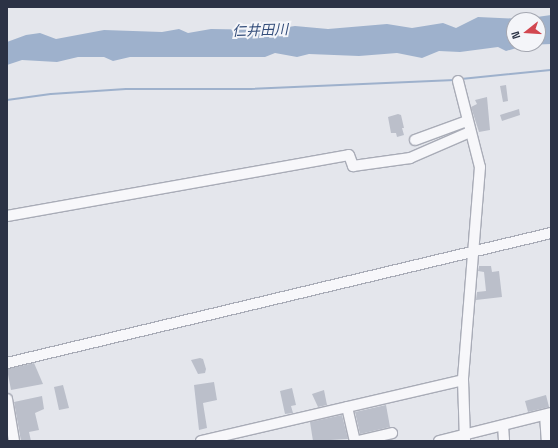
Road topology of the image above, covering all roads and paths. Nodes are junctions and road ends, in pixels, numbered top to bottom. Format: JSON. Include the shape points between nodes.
{"nodes":[{"id":1,"x":458,"y":81,"type":"dead end"},
{"id":2,"x":467,"y":121,"type":"junction"},
{"id":3,"x":470,"y":132,"type":"junction"},
{"id":4,"x":415,"y":140,"type":"dead end"},
{"id":5,"x":7,"y":216,"type":"edge"},
{"id":6,"x":551,"y":233,"type":"edge"},
{"id":7,"x":473,"y":251,"type":"junction"},
{"id":8,"x":7,"y":363,"type":"edge"},
{"id":9,"x":463,"y":380,"type":"junction"},
{"id":10,"x":7,"y":399,"type":"edge"},
{"id":11,"x":347,"y":407,"type":"junction"},
{"id":12,"x":548,"y":414,"type":"edge"},
{"id":13,"x":503,"y":426,"type":"junction"},
{"id":14,"x":392,"y":433,"type":"dead end"},
{"id":15,"x":465,"y":439,"type":"edge"},
{"id":16,"x":14,"y":441,"type":"edge"},
{"id":17,"x":201,"y":441,"type":"edge"},
{"id":18,"x":355,"y":441,"type":"edge"},
{"id":19,"x":358,"y":441,"type":"edge"},
{"id":20,"x":439,"y":441,"type":"edge"},
{"id":21,"x":504,"y":441,"type":"edge"},
{"id":22,"x":547,"y":441,"type":"edge"}],
"edges":[{"from":1,"to":2,"type":"street"},
{"from":2,"to":3,"type":"street"},
{"from":2,"to":4,"type":"street"},
{"from":3,"to":5,"type":"street","via":[[410,158],[352,166],[349,155]]},
{"from":3,"to":7,"type":"street","via":[[480,167]]},
{"from":6,"to":7,"type":"street"},
{"from":7,"to":8,"type":"street"},
{"from":7,"to":9,"type":"street"},
{"from":9,"to":11,"type":"street"},
{"from":9,"to":15,"type":"street"},
{"from":10,"to":16,"type":"street"},
{"from":11,"to":17,"type":"street"},
{"from":11,"to":18,"type":"street"},
{"from":12,"to":13,"type":"street"},
{"from":12,"to":22,"type":"street"},
{"from":13,"to":15,"type":"street"},
{"from":13,"to":21,"type":"street"},
{"from":14,"to":19,"type":"street"},
{"from":15,"to":20,"type":"street"}]}
